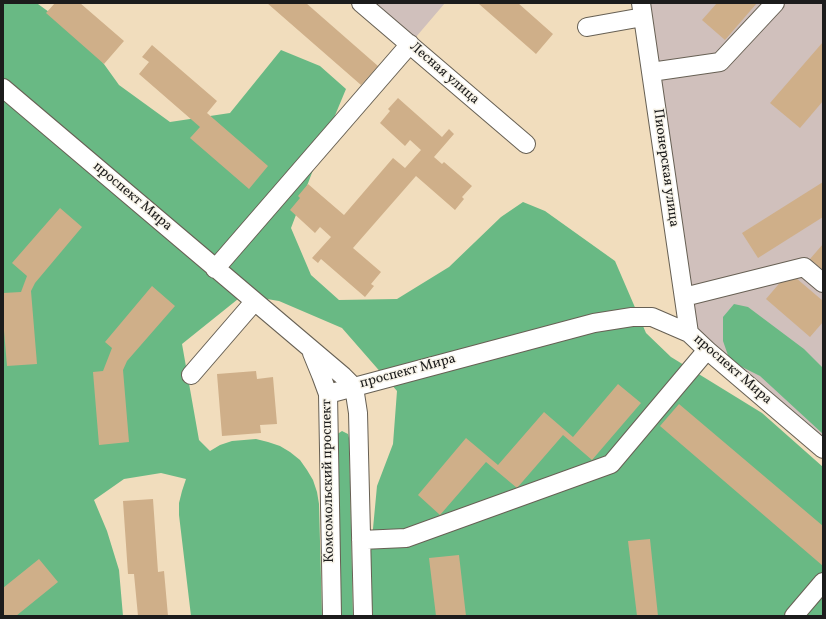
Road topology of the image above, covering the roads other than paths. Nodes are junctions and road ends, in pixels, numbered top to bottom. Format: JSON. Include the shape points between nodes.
{"nodes":[{"id":1,"x":361,"y":3,"type":"edge"},
{"id":2,"x":775,"y":3,"type":"edge"},
{"id":3,"x":642,"y":10,"type":"edge"},
{"id":4,"x":587,"y":27,"type":"dead end"},
{"id":5,"x":410,"y":44,"type":"junction"},
{"id":6,"x":651,"y":72,"type":"junction"},
{"id":7,"x":3,"y":88,"type":"edge"},
{"id":8,"x":526,"y":144,"type":"dead end"},
{"id":9,"x":215,"y":268,"type":"junction"},
{"id":10,"x":823,"y":283,"type":"edge"},
{"id":11,"x":684,"y":296,"type":"junction"},
{"id":12,"x":254,"y":302,"type":"junction"},
{"id":13,"x":689,"y":332,"type":"junction"},
{"id":14,"x":310,"y":350,"type":"junction"},
{"id":15,"x":707,"y":350,"type":"junction"},
{"id":16,"x":191,"y":375,"type":"dead end"},
{"id":17,"x":354,"y":387,"type":"junction"},
{"id":18,"x":328,"y":394,"type":"junction"},
{"id":19,"x":823,"y":449,"type":"edge"},
{"id":20,"x":361,"y":540,"type":"junction"},
{"id":21,"x":823,"y":582,"type":"edge"},
{"id":22,"x":332,"y":616,"type":"edge"},
{"id":23,"x":363,"y":616,"type":"edge"},
{"id":24,"x":794,"y":616,"type":"edge"}],
"edges":[{"from":1,"to":5,"type":"street","name":"Лесная улица"},
{"from":2,"to":6,"type":"street","via":[[720,62]]},
{"from":3,"to":4,"type":"street"},
{"from":3,"to":6,"type":"street","name":"Пионерская улица"},
{"from":5,"to":8,"type":"street","name":"Лесная улица"},
{"from":5,"to":9,"type":"street"},
{"from":6,"to":11,"type":"street","name":"Пионерская улица"},
{"from":7,"to":9,"type":"street","name":"проспект Мира"},
{"from":9,"to":12,"type":"street","name":"проспект Мира"},
{"from":10,"to":11,"type":"street","via":[[804,266]]},
{"from":11,"to":13,"type":"street","name":"Пионерская улица"},
{"from":12,"to":14,"type":"street","name":"проспект Мира"},
{"from":12,"to":16,"type":"street"},
{"from":13,"to":15,"type":"street","name":"проспект Мира"},
{"from":13,"to":17,"type":"street","name":"проспект Мира","via":[[652,317],[594,322]]},
{"from":14,"to":17,"type":"street","name":"проспект Мира"},
{"from":14,"to":18,"type":"street","name":"Комсомольский проспект","via":[[322,374]]},
{"from":15,"to":19,"type":"street","name":"проспект Мира"},
{"from":15,"to":20,"type":"street","via":[[611,464],[406,538]]},
{"from":17,"to":18,"type":"street"},
{"from":17,"to":20,"type":"street","name":"Комсомольский проспект","via":[[358,413]]},
{"from":18,"to":22,"type":"street","name":"Комсомольский проспект"},
{"from":20,"to":23,"type":"street","name":"Комсомольский проспект"},
{"from":21,"to":24,"type":"street"}]}
